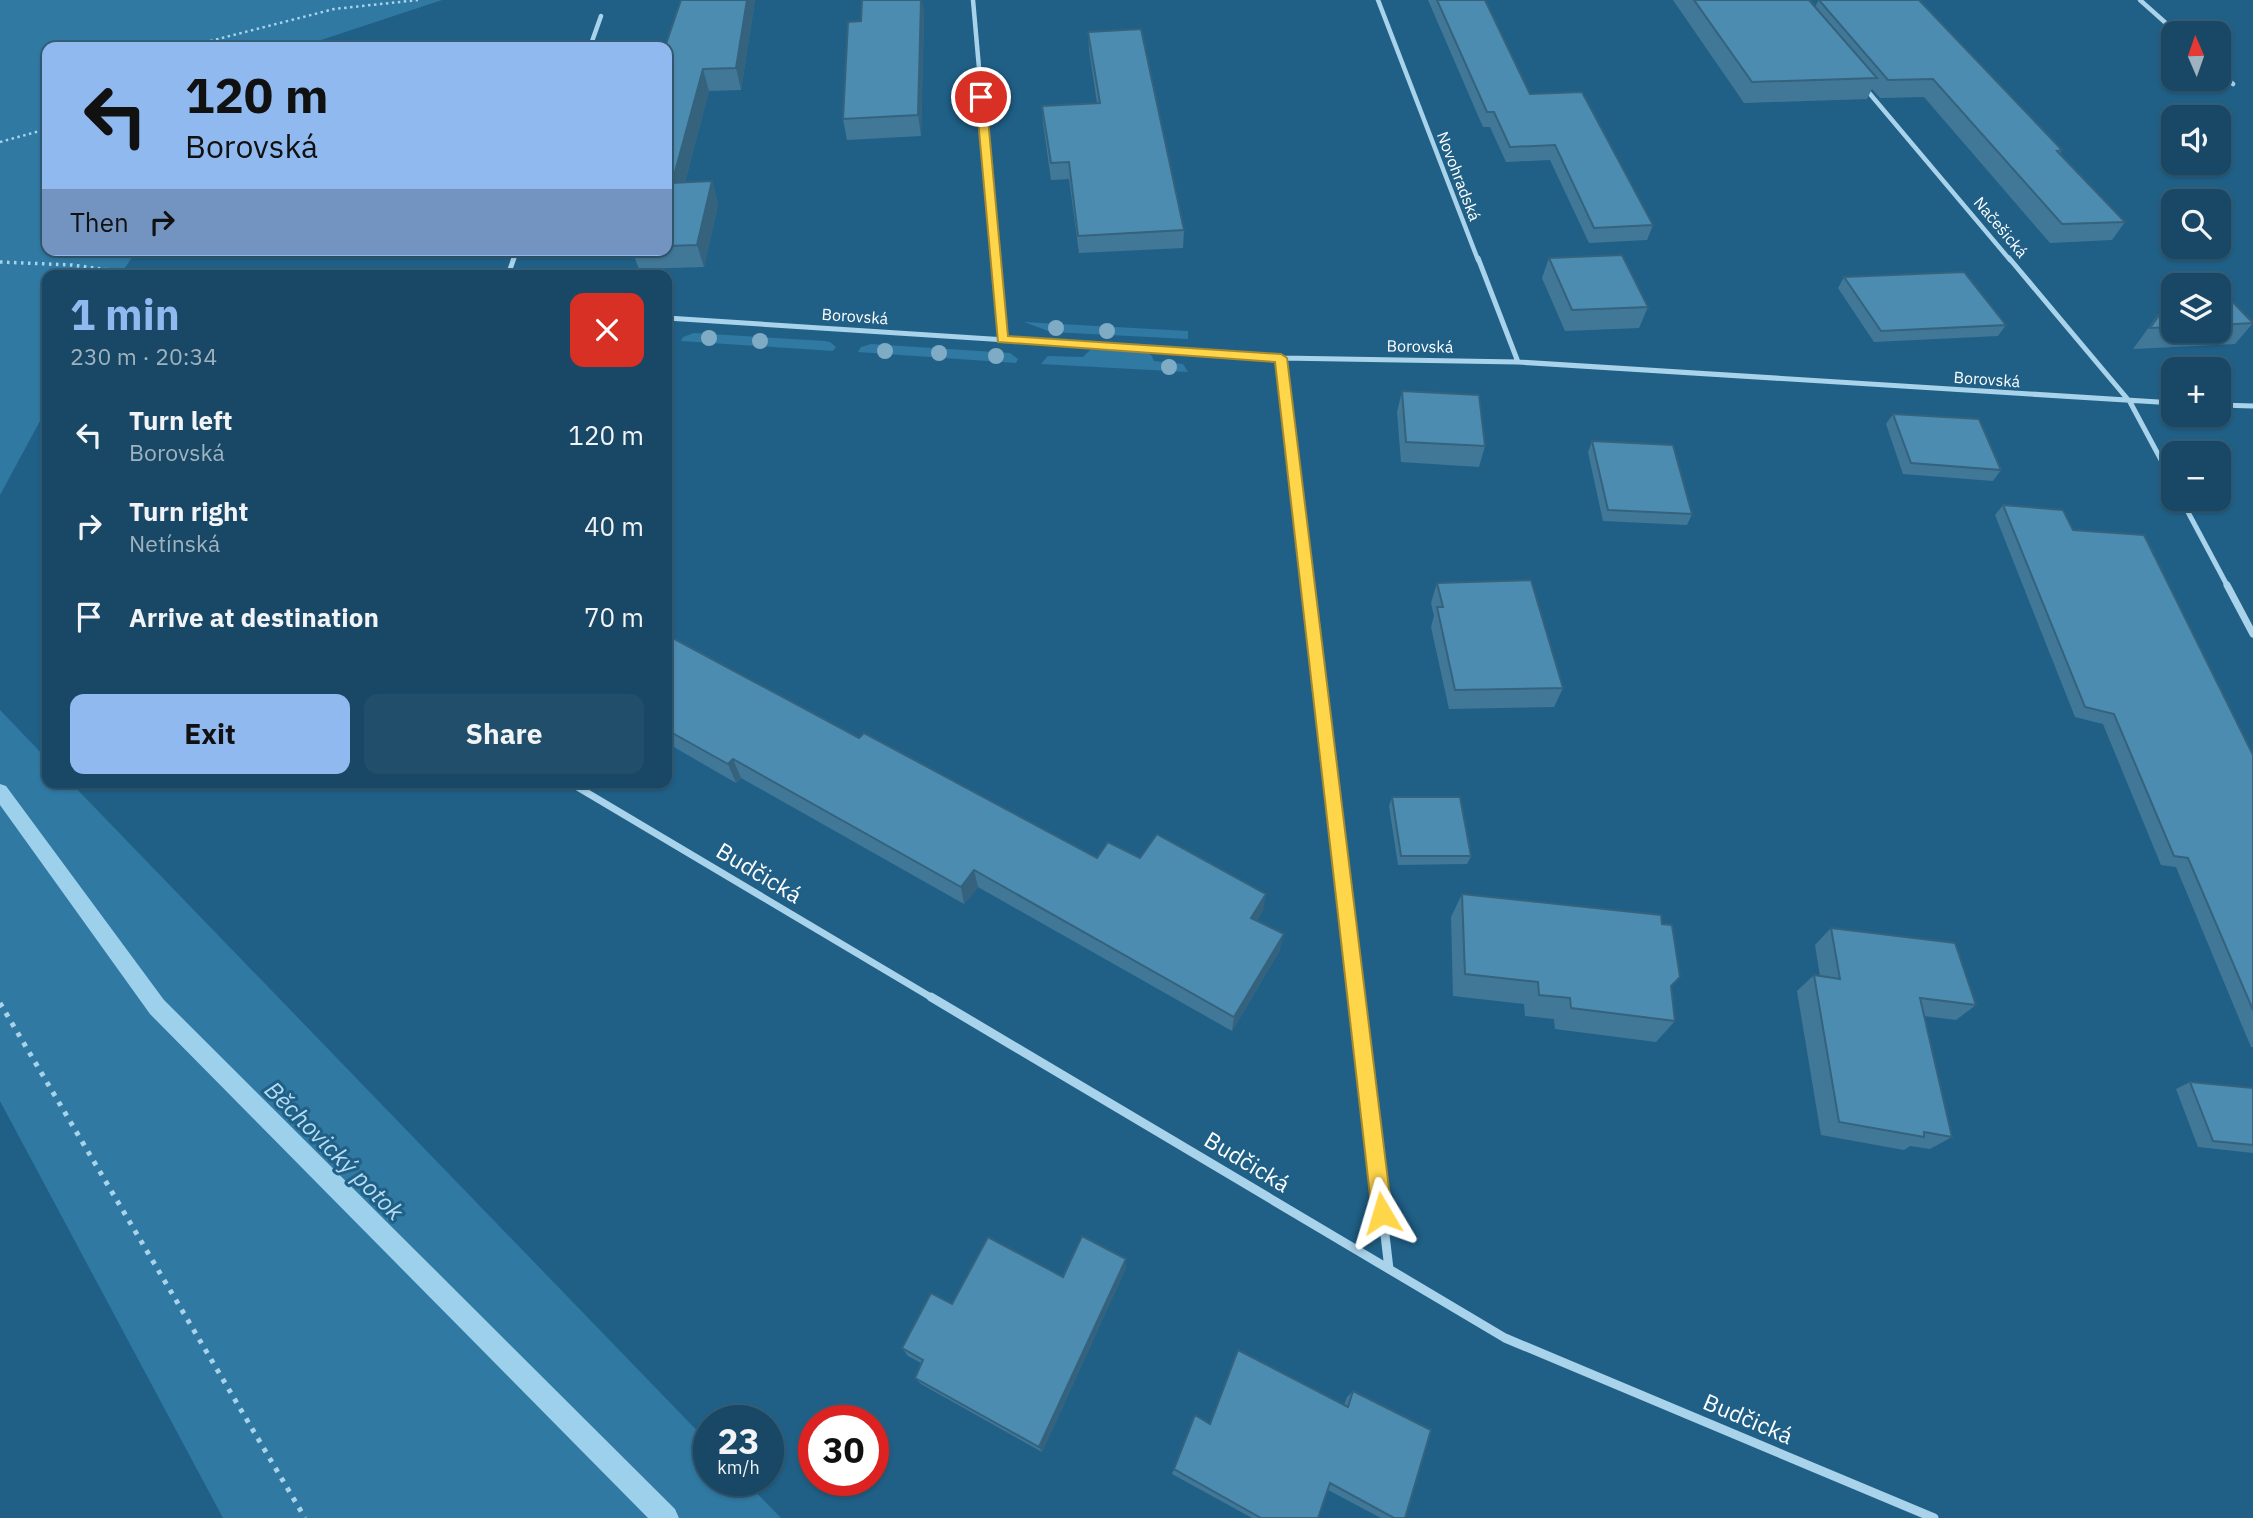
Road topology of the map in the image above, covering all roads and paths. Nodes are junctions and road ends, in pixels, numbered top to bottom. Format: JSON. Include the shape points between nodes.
{"nodes":[{"id":1,"x":418,"y":0,"type":"edge"},
{"id":2,"x":972,"y":0,"type":"edge"},
{"id":3,"x":1378,"y":0,"type":"edge"},
{"id":4,"x":2140,"y":0,"type":"edge"},
{"id":5,"x":601,"y":16,"type":"dead end"},
{"id":6,"x":2164,"y":21,"type":"edge"},
{"id":7,"x":206,"y":42,"type":"edge"},
{"id":8,"x":592,"y":42,"type":"edge"},
{"id":9,"x":1862,"y":85,"type":"edge"},
{"id":10,"x":42,"y":130,"type":"edge"},
{"id":11,"x":0,"y":142,"type":"edge"},
{"id":12,"x":0,"y":262,"type":"edge"},
{"id":13,"x":109,"y":270,"type":"edge"},
{"id":14,"x":672,"y":318,"type":"edge"},
{"id":15,"x":1003,"y":339,"type":"junction"},
{"id":16,"x":1281,"y":358,"type":"junction"},
{"id":17,"x":1518,"y":362,"type":"junction"},
{"id":18,"x":2130,"y":402,"type":"junction"},
{"id":19,"x":2161,"y":403,"type":"edge"},
{"id":20,"x":2231,"y":405,"type":"edge"},
{"id":21,"x":2253,"y":406,"type":"edge"},
{"id":22,"x":2161,"y":460,"type":"edge"},
{"id":23,"x":2187,"y":511,"type":"edge"},
{"id":24,"x":2253,"y":634,"type":"edge"},
{"id":25,"x":579,"y":788,"type":"edge"},
{"id":26,"x":0,"y":1003,"type":"edge"},
{"id":27,"x":1389,"y":1269,"type":"junction"},
{"id":28,"x":305,"y":1518,"type":"edge"},
{"id":29,"x":1934,"y":1518,"type":"edge"}],
"edges":[{"from":1,"to":7,"type":"path","via":[[334,9]]},
{"from":2,"to":15,"type":"street"},
{"from":3,"to":17,"type":"street","name":"Novohradská"},
{"from":4,"to":6,"type":"street"},
{"from":5,"to":8,"type":"street"},
{"from":9,"to":18,"type":"street","name":"Načešická"},
{"from":10,"to":11,"type":"path"},
{"from":12,"to":13,"type":"path"},
{"from":14,"to":15,"type":"street","name":"Borovská"},
{"from":15,"to":16,"type":"street","name":"Borovská"},
{"from":16,"to":17,"type":"street","name":"Borovská"},
{"from":16,"to":27,"type":"street"},
{"from":17,"to":18,"type":"street","name":"Borovská"},
{"from":18,"to":19,"type":"street","name":"Borovská"},
{"from":18,"to":22,"type":"street","name":"Načešická"},
{"from":20,"to":21,"type":"street"},
{"from":23,"to":24,"type":"street"},
{"from":25,"to":27,"type":"street","name":"Budčická"},
{"from":26,"to":28,"type":"path"},
{"from":27,"to":29,"type":"street","name":"Budčická","via":[[1505,1338]]}]}
